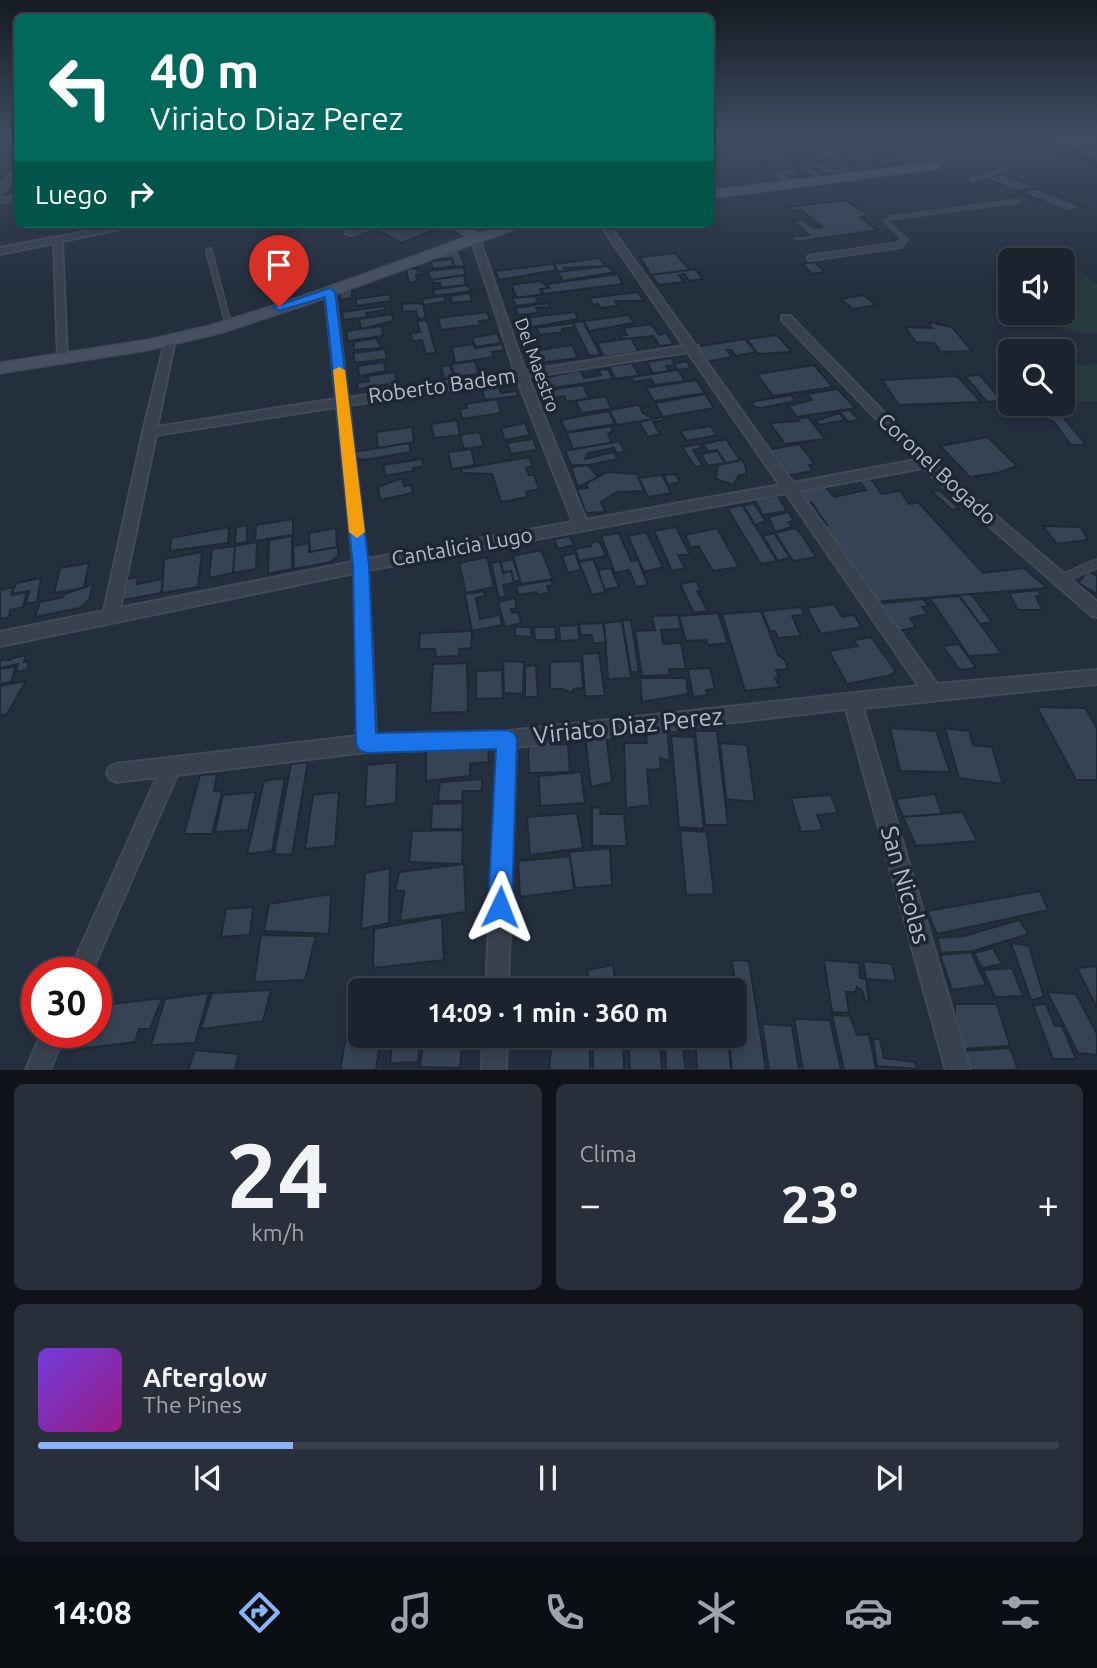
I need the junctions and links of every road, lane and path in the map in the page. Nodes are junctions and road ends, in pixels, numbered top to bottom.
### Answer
1 (785, 185) edge
2 (714, 194) edge
3 (1019, 201) dead end
4 (119, 228) edge
5 (363, 228) edge
6 (462, 228) edge
7 (509, 228) edge
8 (607, 228) edge
9 (349, 233) dead end
10 (475, 238) junction
11 (58, 240) junction
12 (0, 251) edge
13 (209, 251) dead end
14 (810, 258) dead end
15 (330, 292) junction
16 (786, 318) dead end
17 (228, 323) junction
18 (170, 340) junction
19 (694, 348) junction
20 (62, 359) junction
21 (0, 368) edge
22 (520, 374) junction
23 (342, 401) junction
24 (149, 432) junction
25 (926, 463) junction
26 (791, 487) junction
27 (581, 525) junction
28 (1096, 564) edge
29 (361, 566) junction
30 (1060, 579) junction
31 (1097, 611) edge
32 (111, 616) junction
33 (0, 639) edge
34 (1097, 677) edge
35 (933, 692) junction
36 (852, 700) junction
37 (507, 739) junction
38 (367, 743) junction
39 (171, 767) junction
40 (116, 772) dead end
41 (87, 957) edge
42 (497, 978) edge
43 (47, 1048) edge
44 (495, 1048) edge
45 (38, 1069) edge
46 (494, 1069) edge
47 (958, 1069) edge

1 - 2 street
3 - 14 lane
4 - 11 street
5 - 9 street
6 - 10 street
7 - 10 street
8 - 19 street
10 - 15 street
10 - 22 street, Del Maestro
11 - 12 street
11 - 20 street
13 - 17 lane
15 - 17 street
15 - 23 street
16 - 25 street, Coronel Bogado
17 - 18 street
18 - 20 street
18 - 24 street
19 - 22 street, Roberto Badem
19 - 26 street
20 - 21 street
22 - 23 street, Roberto Badem
22 - 27 street, Del Maestro
23 - 24 street, Roberto Badem
23 - 29 street
24 - 32 street
25 - 26 street, Cantalicia Lugo
25 - 30 street, Coronel Bogado
26 - 27 street, Cantalicia Lugo
26 - 35 street
27 - 29 street, Cantalicia Lugo
28 - 30 lane
29 - 32 street, Cantalicia Lugo
29 - 38 street
30 - 31 street, Coronel Bogado
32 - 33 street, Cantalicia Lugo
34 - 35 street, Viriato Diaz Perez
35 - 36 street, Viriato Diaz Perez
36 - 37 street, Viriato Diaz Perez
36 - 47 street, San Nicolas
37 - 38 street, Viriato Diaz Perez
37 - 42 street
38 - 39 street, Viriato Diaz Perez
39 - 40 street, Viriato Diaz Perez
39 - 41 street
43 - 45 street
44 - 46 street

